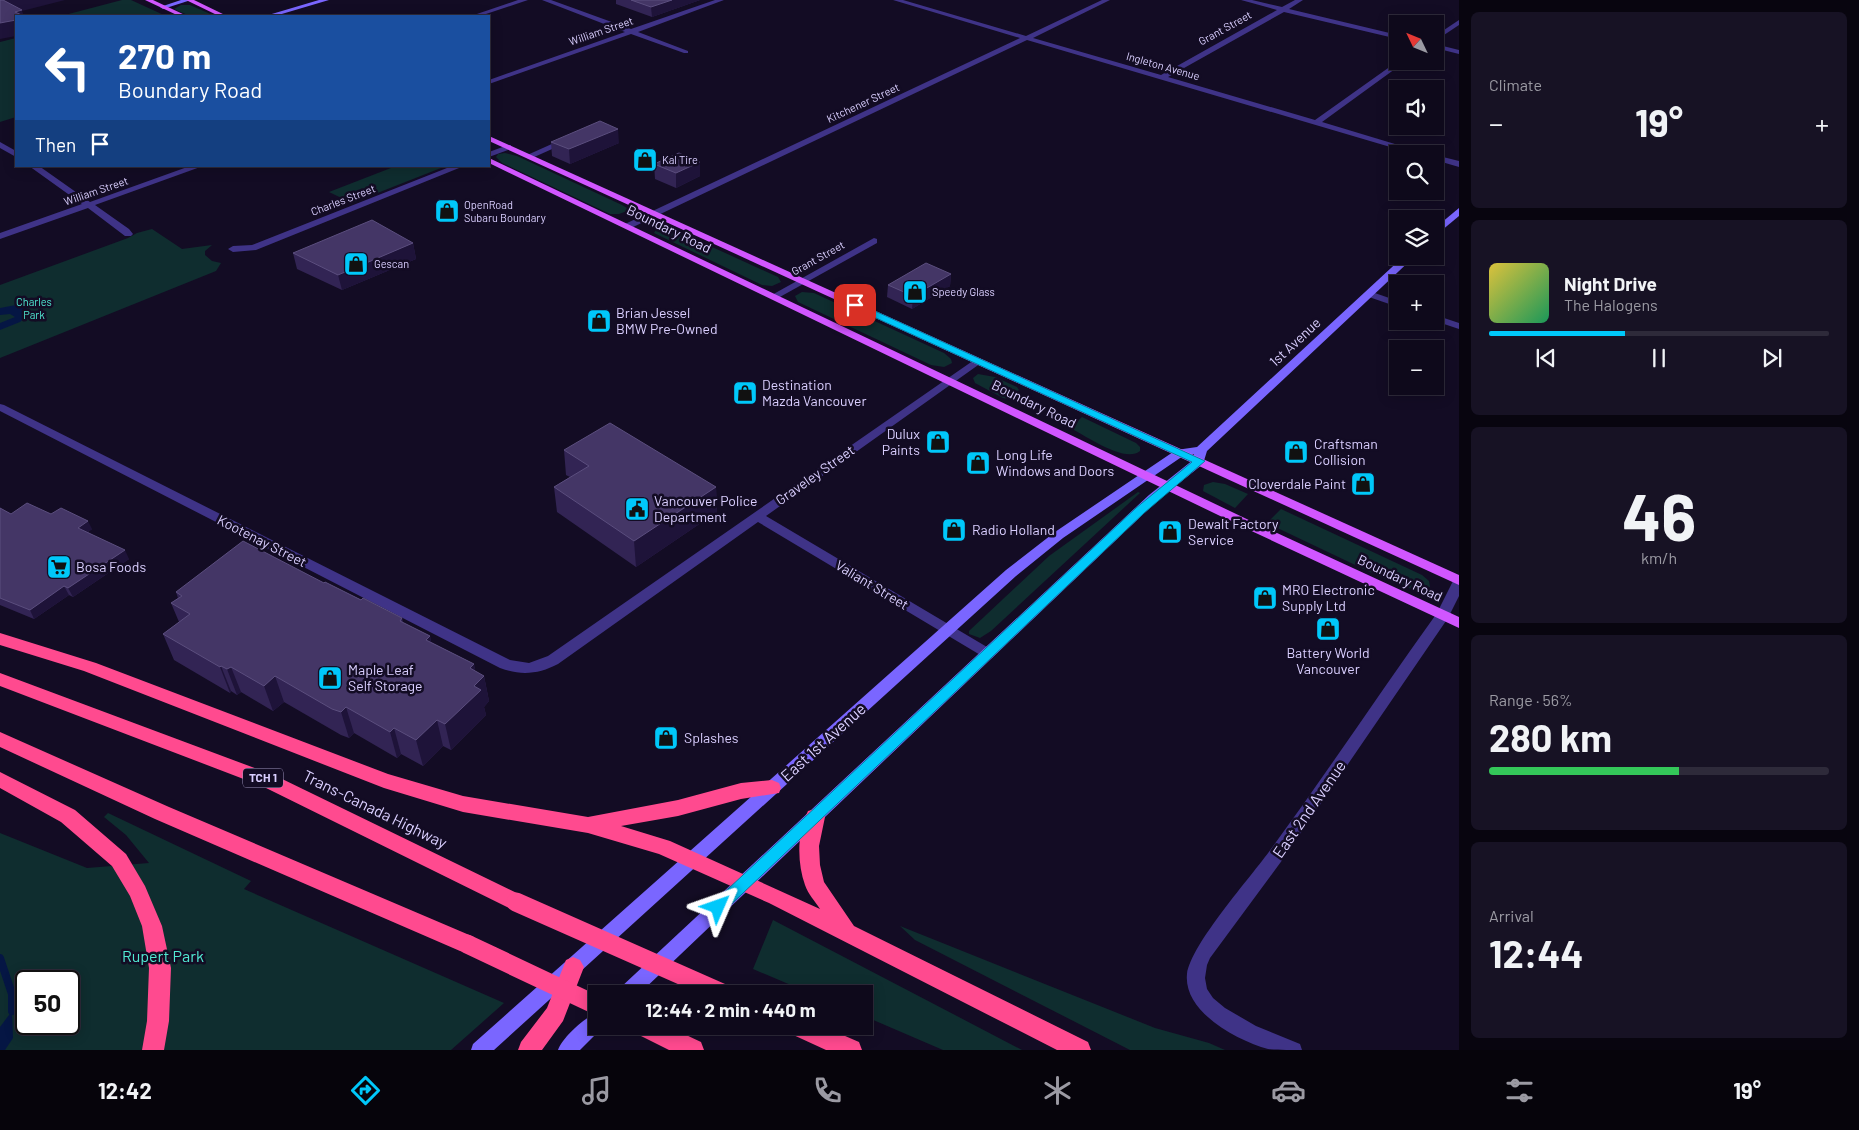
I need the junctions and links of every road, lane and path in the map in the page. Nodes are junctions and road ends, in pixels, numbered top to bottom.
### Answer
1 (148, 0) edge
2 (188, 0) edge
3 (326, 0) edge
4 (525, 0) edge
5 (545, 0) edge
6 (721, 0) edge
7 (896, 0) edge
8 (1107, 0) edge
9 (1244, 0) edge
10 (1300, 0) edge
11 (910, 2) edge
12 (163, 7) junction
13 (1283, 9) junction
14 (182, 15) edge
15 (222, 15) edge
16 (272, 15) edge
17 (477, 15) edge
18 (1459, 22) edge
19 (632, 32) junction
20 (1444, 33) edge
21 (1389, 35) edge
22 (1026, 38) junction
23 (1444, 48) edge
24 (686, 52) dead end
25 (1459, 52) edge
26 (1390, 70) edge
27 (1163, 77) junction
28 (490, 82) edge
29 (1317, 122) junction
30 (578, 136) edge
31 (490, 138) edge
32 (0, 144) edge
33 (1394, 145) edge
34 (508, 147) junction
35 (15, 153) edge
36 (490, 155) edge
37 (529, 156) junction
38 (0, 157) edge
39 (490, 160) edge
40 (1444, 160) edge
41 (1459, 164) edge
42 (34, 167) edge
43 (196, 167) edge
44 (457, 167) edge
45 (89, 205) junction
46 (1459, 211) edge
47 (654, 213) junction
48 (1444, 225) edge
49 (628, 226) junction
50 (128, 234) dead end
51 (0, 236) edge
52 (874, 241) dead end
53 (233, 249) dead end
54 (1400, 265) edge
55 (803, 281) junction
56 (1369, 294) junction
57 (775, 296) junction
58 (1389, 301) edge
59 (1444, 321) edge
60 (1459, 326) edge
61 (977, 361) junction
62 (950, 380) junction
63 (0, 407) edge
64 (1180, 452) junction
65 (1200, 455) junction
66 (1148, 475) junction
67 (1169, 486) junction
68 (758, 516) junction
69 (1459, 581) edge
70 (1443, 615) junction
71 (1459, 623) edge
72 (948, 630) junction
73 (0, 639) edge
74 (987, 654) junction
75 (526, 669) joint
76 (0, 679) edge
77 (0, 739) edge
78 (0, 779) edge
79 (772, 788) junction
80 (814, 817) junction
81 (588, 825) junction
82 (692, 860) junction
83 (744, 883) junction
84 (846, 933) junction
85 (573, 967) junction
86 (636, 985) edge
87 (704, 985) edge
88 (588, 1001) edge
89 (588, 1029) edge
90 (661, 1035) edge
91 (817, 1035) edge
92 (153, 1050) edge
93 (480, 1050) edge
94 (529, 1050) edge
95 (566, 1050) edge
96 (693, 1050) edge
97 (851, 1050) edge
98 (1080, 1050) edge
99 (1293, 1050) edge

1 - 12 main road
2 - 12 main road
2 - 15 main road
3 - 16 main road
4 - 17 street
5 - 19 street
6 - 19 street, William Street
7 - 11 street, Ingleton Avenue
8 - 22 street, Kitchener Street
9 - 13 street
10 - 13 street, Grant Street
11 - 22 street, Ingleton Avenue
12 - 14 main road
13 - 21 street
13 - 27 street, Grant Street
18 - 20 street
19 - 24 street
19 - 28 street, William Street
22 - 27 street, Ingleton Avenue
22 - 47 street, Kitchener Street
23 - 25 street
26 - 29 street
27 - 29 street, Ingleton Avenue
29 - 33 street, Ingleton Avenue
30 - 37 street
31 - 34 main road, Boundary Road
32 - 35 street
34 - 36 street
34 - 37 main road, Boundary Road
35 - 38 street
37 - 47 main road, Boundary Road
39 - 49 main road, Boundary Road
40 - 41 street
42 - 45 street
43 - 45 street, William Street
44 - 53 street, Charles Street
45 - 50 street
45 - 51 street, William Street
46 - 48 main road
47 - 49 street, Kitchener Street
47 - 55 main road, Boundary Road
49 - 57 main road, Boundary Road
52 - 55 street, Grant Street
54 - 56 main road, 1st Avenue
55 - 57 street, Grant Street
55 - 61 main road, Boundary Road
56 - 58 street
56 - 65 main road, 1st Avenue
57 - 62 main road, Boundary Road
59 - 60 street
61 - 62 street, Graveley Street
61 - 64 main road, Boundary Road
62 - 66 main road, Boundary Road
62 - 68 street, Graveley Street
63 - 75 street, Kootenay Street
64 - 65 main road, Boundary Road
64 - 66 main road, East 1st Avenue
65 - 67 main road
65 - 69 main road, Boundary Road
66 - 67 main road, Boundary Road
66 - 72 main road, East 1st Avenue
67 - 70 main road, Boundary Road
67 - 74 main road
68 - 72 street, Valiant Street
68 - 75 street, Graveley Street
69 - 70 street, East 2nd Avenue
70 - 71 main road, Boundary Road
70 - 99 street, East 2nd Avenue
72 - 74 street, Valiant Street
72 - 79 main road, East 1st Avenue
73 - 81 highway
74 - 80 main road
76 - 87 highway, Trans-Canada Highway / TCH 1, bridge
77 - 88 highway, bridge
78 - 92 highway
79 - 81 highway
79 - 82 main road, East 1st Avenue
80 - 83 main road
80 - 84 highway
81 - 82 highway
82 - 83 highway
82 - 85 main road, East 1st Avenue
83 - 84 highway
83 - 86 main road
84 - 98 highway
85 - 93 main road, East 1st Avenue
85 - 94 highway
89 - 95 main road
90 - 96 highway
91 - 97 highway

